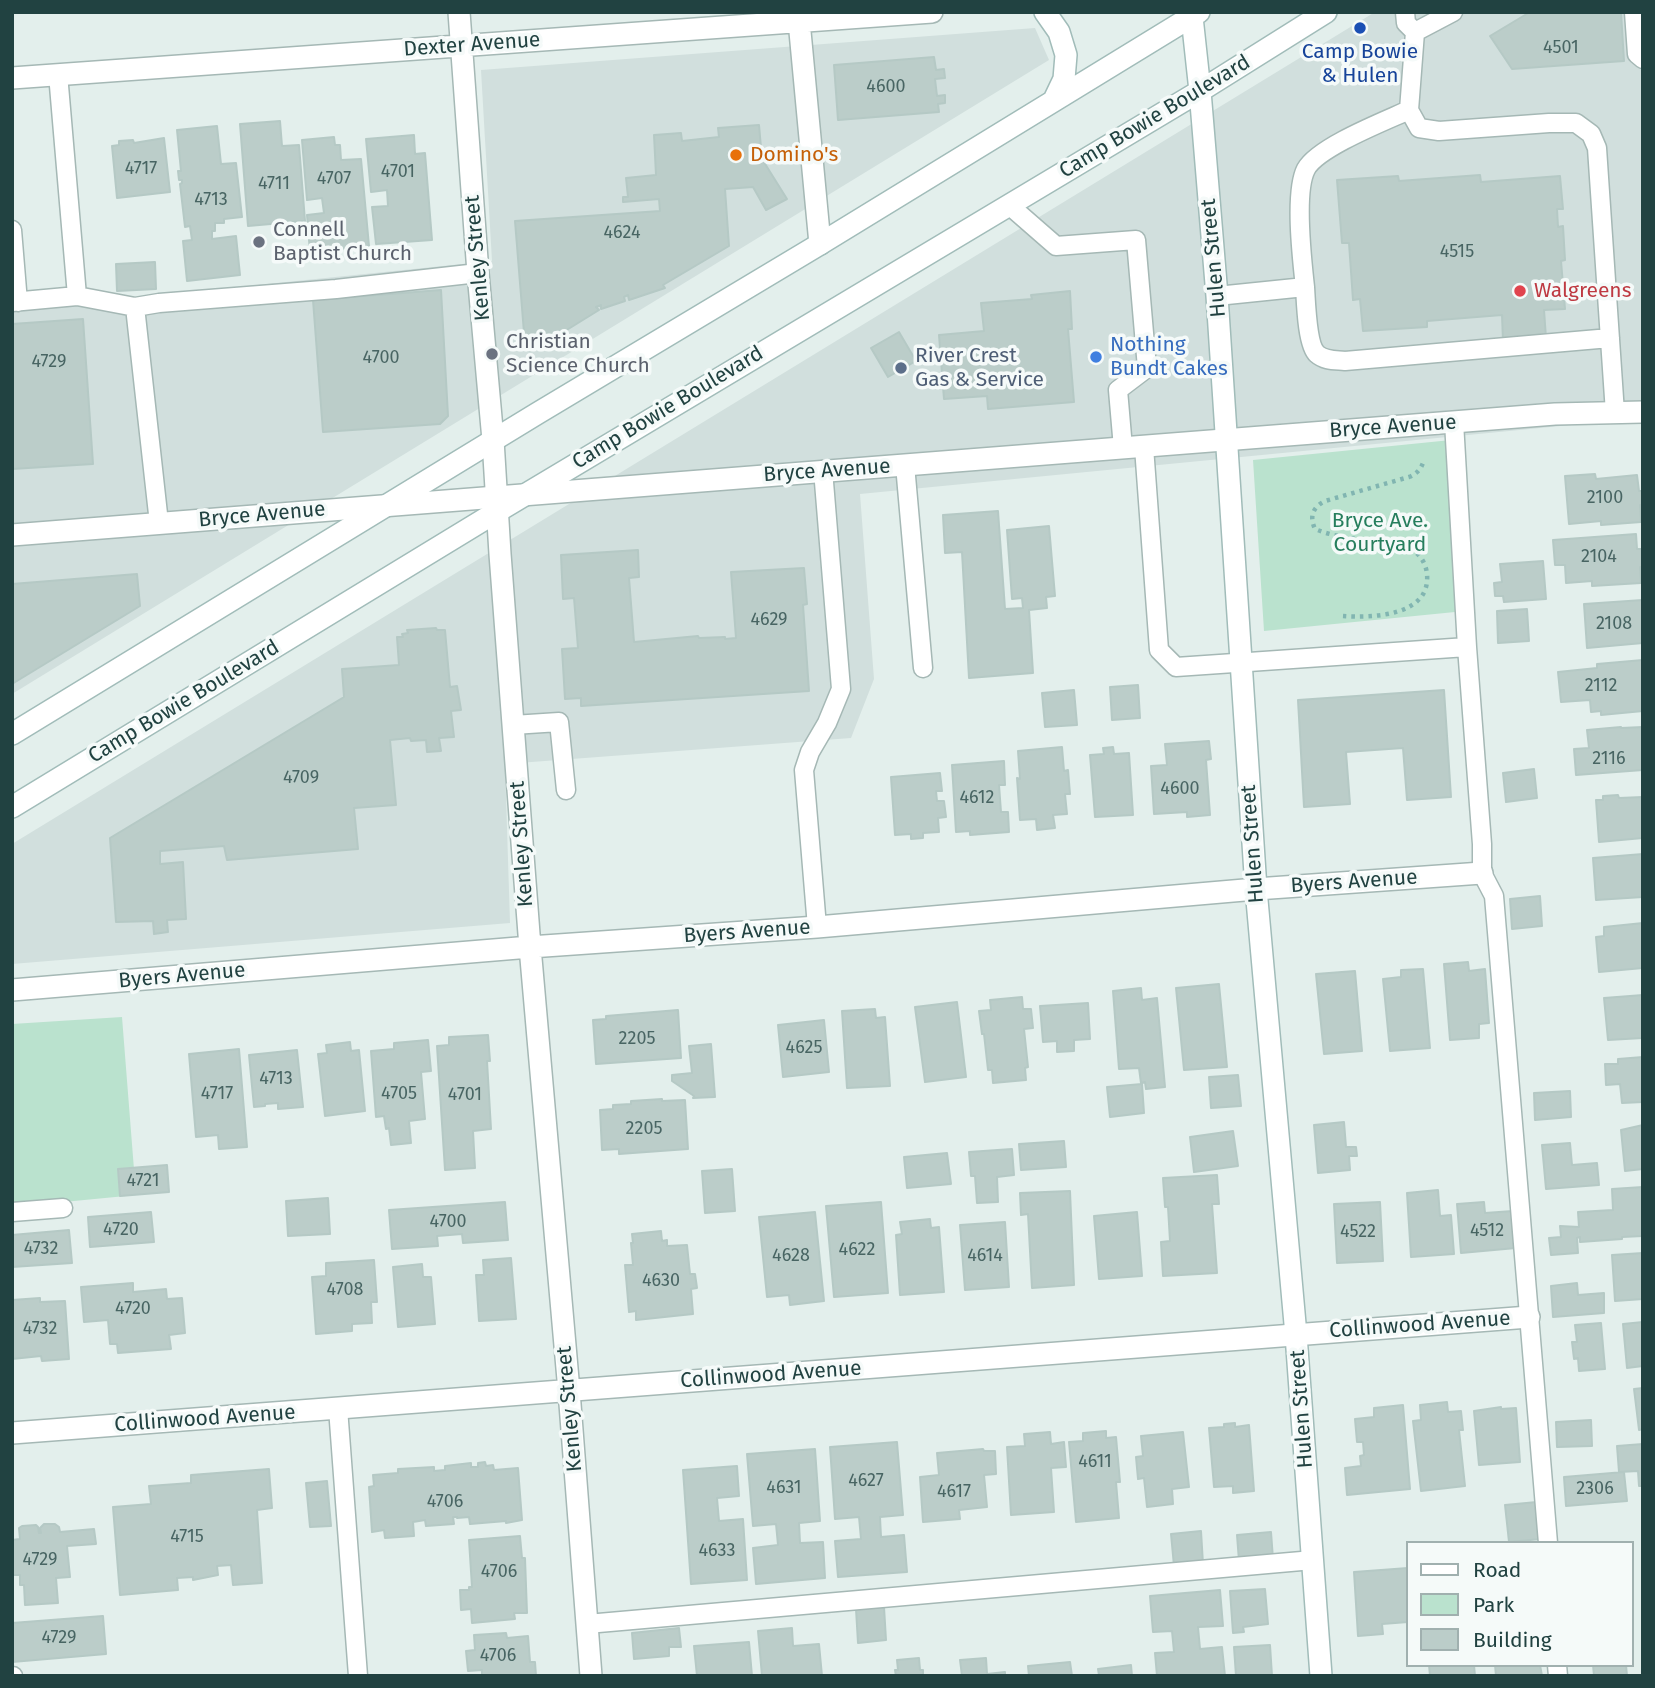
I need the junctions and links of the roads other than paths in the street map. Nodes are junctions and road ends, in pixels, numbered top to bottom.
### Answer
1 (459, 12) edge
2 (932, 12) edge
3 (1045, 12) edge
4 (1326, 12) edge
5 (1405, 12) edge
6 (1453, 12) edge
7 (1634, 12) edge
8 (1194, 14) edge
9 (848, 15) edge
10 (799, 22) junction
11 (1415, 32) junction
12 (461, 46) junction
13 (1643, 59) edge
14 (58, 74) junction
15 (12, 78) edge
16 (1200, 91) junction
17 (1054, 101) junction
18 (1409, 110) junction
19 (1009, 205) junction
20 (12, 230) edge
21 (820, 244) junction
22 (478, 273) junction
23 (1305, 287) junction
24 (77, 296) junction
25 (1217, 296) junction
26 (15, 302) edge
27 (135, 307) junction
28 (1610, 338) junction
29 (1643, 412) edge
30 (1615, 413) junction
31 (1454, 422) junction
32 (493, 440) junction
33 (1228, 440) junction
34 (1134, 447) junction
35 (905, 465) junction
36 (823, 470) junction
37 (524, 495) junction
38 (389, 504) junction
39 (497, 504) junction
40 (159, 523) junction
41 (12, 535) edge
42 (1467, 647) junction
43 (1240, 662) junction
44 (923, 668) dead end
45 (513, 725) junction
46 (12, 734) edge
47 (566, 790) dead end
48 (12, 807) edge
49 (1482, 873) junction
50 (1256, 889) junction
51 (817, 927) junction
52 (530, 947) junction
53 (12, 990) edge
54 (63, 1208) dead end
55 (12, 1212) edge
56 (1529, 1317) junction
57 (1296, 1335) junction
58 (569, 1391) junction
59 (338, 1408) junction
60 (12, 1433) edge
61 (1548, 1541) edge
62 (1313, 1560) junction
63 (587, 1624) junction
64 (358, 1676) edge
65 (591, 1676) edge
66 (1321, 1676) edge

1 - 12 street, Kenley Street
2 - 9 street, Dexter Avenue
3 - 17 street
4 - 16 street, Camp Bowie Boulevard
5 - 11 lane
6 - 11 lane
7 - 13 lane
8 - 16 street, Hulen Street
8 - 17 street
9 - 10 street, Dexter Avenue
10 - 12 street, Dexter Avenue
10 - 21 street
11 - 18 lane
12 - 14 street, Dexter Avenue
12 - 22 street, Kenley Street
14 - 15 street, Dexter Avenue
14 - 24 lane
16 - 19 street, Camp Bowie Boulevard
16 - 25 street, Hulen Street
17 - 21 street
18 - 23 lane
18 - 28 lane
19 - 34 lane
19 - 37 street, Camp Bowie Boulevard
20 - 26 lane
21 - 32 street
22 - 27 lane
22 - 32 street, Kenley Street
23 - 25 lane
23 - 28 lane
24 - 26 lane
24 - 27 lane
25 - 33 street, Hulen Street
27 - 40 lane
28 - 30 lane
29 - 30 street, Bryce Avenue
30 - 31 street, Bryce Avenue
31 - 33 street, Bryce Avenue
31 - 42 lane
32 - 38 street
32 - 39 street, Kenley Street
33 - 34 street, Bryce Avenue
33 - 43 street, Hulen Street
34 - 35 street, Bryce Avenue
34 - 43 lane
35 - 36 street, Bryce Avenue
35 - 44 lane
36 - 37 street, Bryce Avenue
36 - 51 lane
37 - 39 street, Camp Bowie Boulevard
38 - 39 street, Bryce Avenue
38 - 40 street, Bryce Avenue
38 - 46 street
39 - 45 street, Kenley Street
39 - 48 street, Camp Bowie Boulevard
40 - 41 street, Bryce Avenue
42 - 43 lane
42 - 49 lane
43 - 50 street, Hulen Street
45 - 47 lane
45 - 52 street, Kenley Street
49 - 50 street, Byers Avenue
49 - 56 lane
50 - 51 street, Byers Avenue
50 - 57 street, Hulen Street
51 - 52 street, Byers Avenue
52 - 53 street, Byers Avenue
52 - 58 street, Kenley Street
54 - 55 lane
56 - 57 street, Collinwood Avenue
56 - 61 lane
57 - 58 street, Collinwood Avenue
57 - 62 street, Hulen Street
58 - 59 street, Collinwood Avenue
58 - 63 street, Kenley Street
59 - 60 street, Collinwood Avenue
59 - 64 lane
62 - 63 lane
62 - 66 street, Hulen Street
63 - 65 street, Kenley Street

